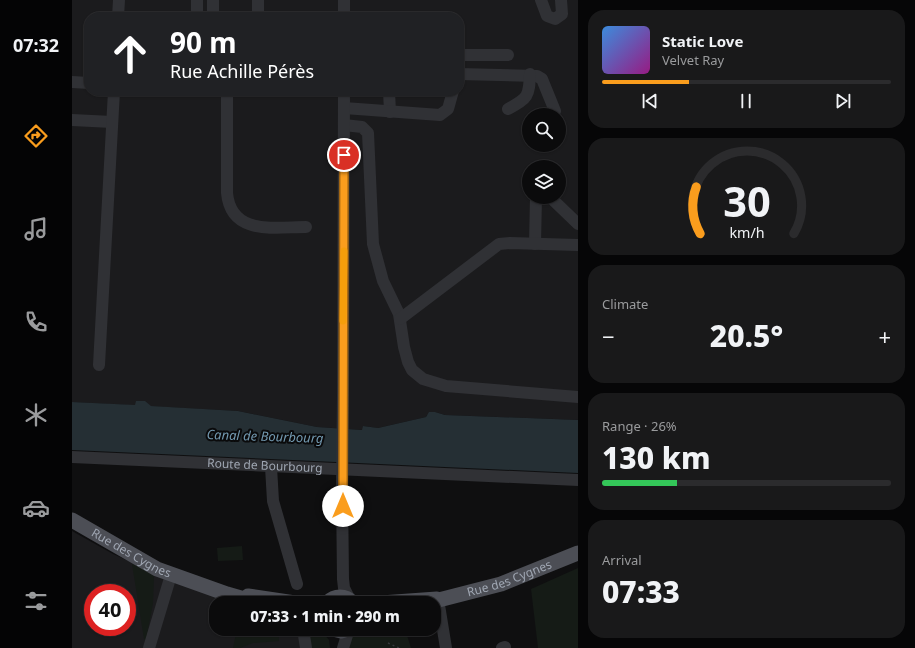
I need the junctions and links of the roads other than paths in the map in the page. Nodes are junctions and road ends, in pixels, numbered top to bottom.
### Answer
1 (119, 0) edge
2 (197, 0) edge
3 (213, 0) edge
4 (258, 0) edge
5 (344, 0) edge
6 (541, 0) edge
7 (561, 0) edge
8 (118, 12) edge
9 (197, 12) edge
10 (213, 12) edge
11 (258, 12) edge
12 (344, 12) edge
13 (464, 55) edge
14 (508, 55) dead end
15 (464, 74) edge
16 (530, 74) junction
17 (72, 82) edge
18 (84, 83) edge
19 (114, 96) edge
20 (227, 96) edge
21 (344, 96) edge
22 (389, 96) edge
23 (452, 96) edge
24 (344, 108) junction
25 (554, 108) edge
26 (508, 109) dead end
27 (390, 112) junction
28 (72, 120) edge
29 (112, 122) junction
30 (344, 125) junction
31 (536, 204) edge
32 (557, 204) edge
33 (578, 224) edge
34 (306, 227) dead end
35 (535, 244) junction
36 (578, 245) edge
37 (400, 319) junction
38 (100, 365) dead end
39 (578, 397) edge
40 (72, 457) edge
41 (271, 467) junction
42 (578, 480) edge
43 (342, 490) junction
44 (72, 520) edge
45 (578, 554) edge
46 (171, 575) junction
47 (192, 582) junction
48 (297, 584) dead end
49 (236, 596) edge
50 (249, 596) edge
51 (331, 596) edge
52 (350, 596) edge
53 (441, 599) edge
54 (441, 630) edge
55 (304, 636) edge
56 (333, 636) edge
57 (346, 636) edge
58 (149, 648) edge
59 (306, 648) edge
60 (335, 648) edge
61 (343, 648) edge
62 (446, 648) edge

1 - 8 street
2 - 9 street
3 - 10 street
4 - 11 street
5 - 12 street
6 - 7 street
13 - 14 street
15 - 16 street
16 - 25 street
16 - 26 street
17 - 18 street
19 - 29 street
20 - 34 street
21 - 24 street
22 - 27 street
23 - 27 street
24 - 27 street
24 - 30 street
28 - 29 street
29 - 38 street
30 - 37 street
30 - 43 street, bridge
31 - 35 street
32 - 33 street
35 - 36 street
35 - 37 street
37 - 39 street
40 - 41 street, Route de Bourbourg
41 - 42 street, Route de Bourbourg
41 - 48 street
43 - 51 street
43 - 52 street
44 - 46 main road, Rue des Cygnes
45 - 53 main road, Rue des Cygnes
46 - 47 main road, Rue des Cygnes
46 - 58 street
47 - 49 main road, Rue des Cygnes
47 - 50 main road, Rue des Cygnes
54 - 62 street
55 - 59 street
56 - 60 street
57 - 61 street

